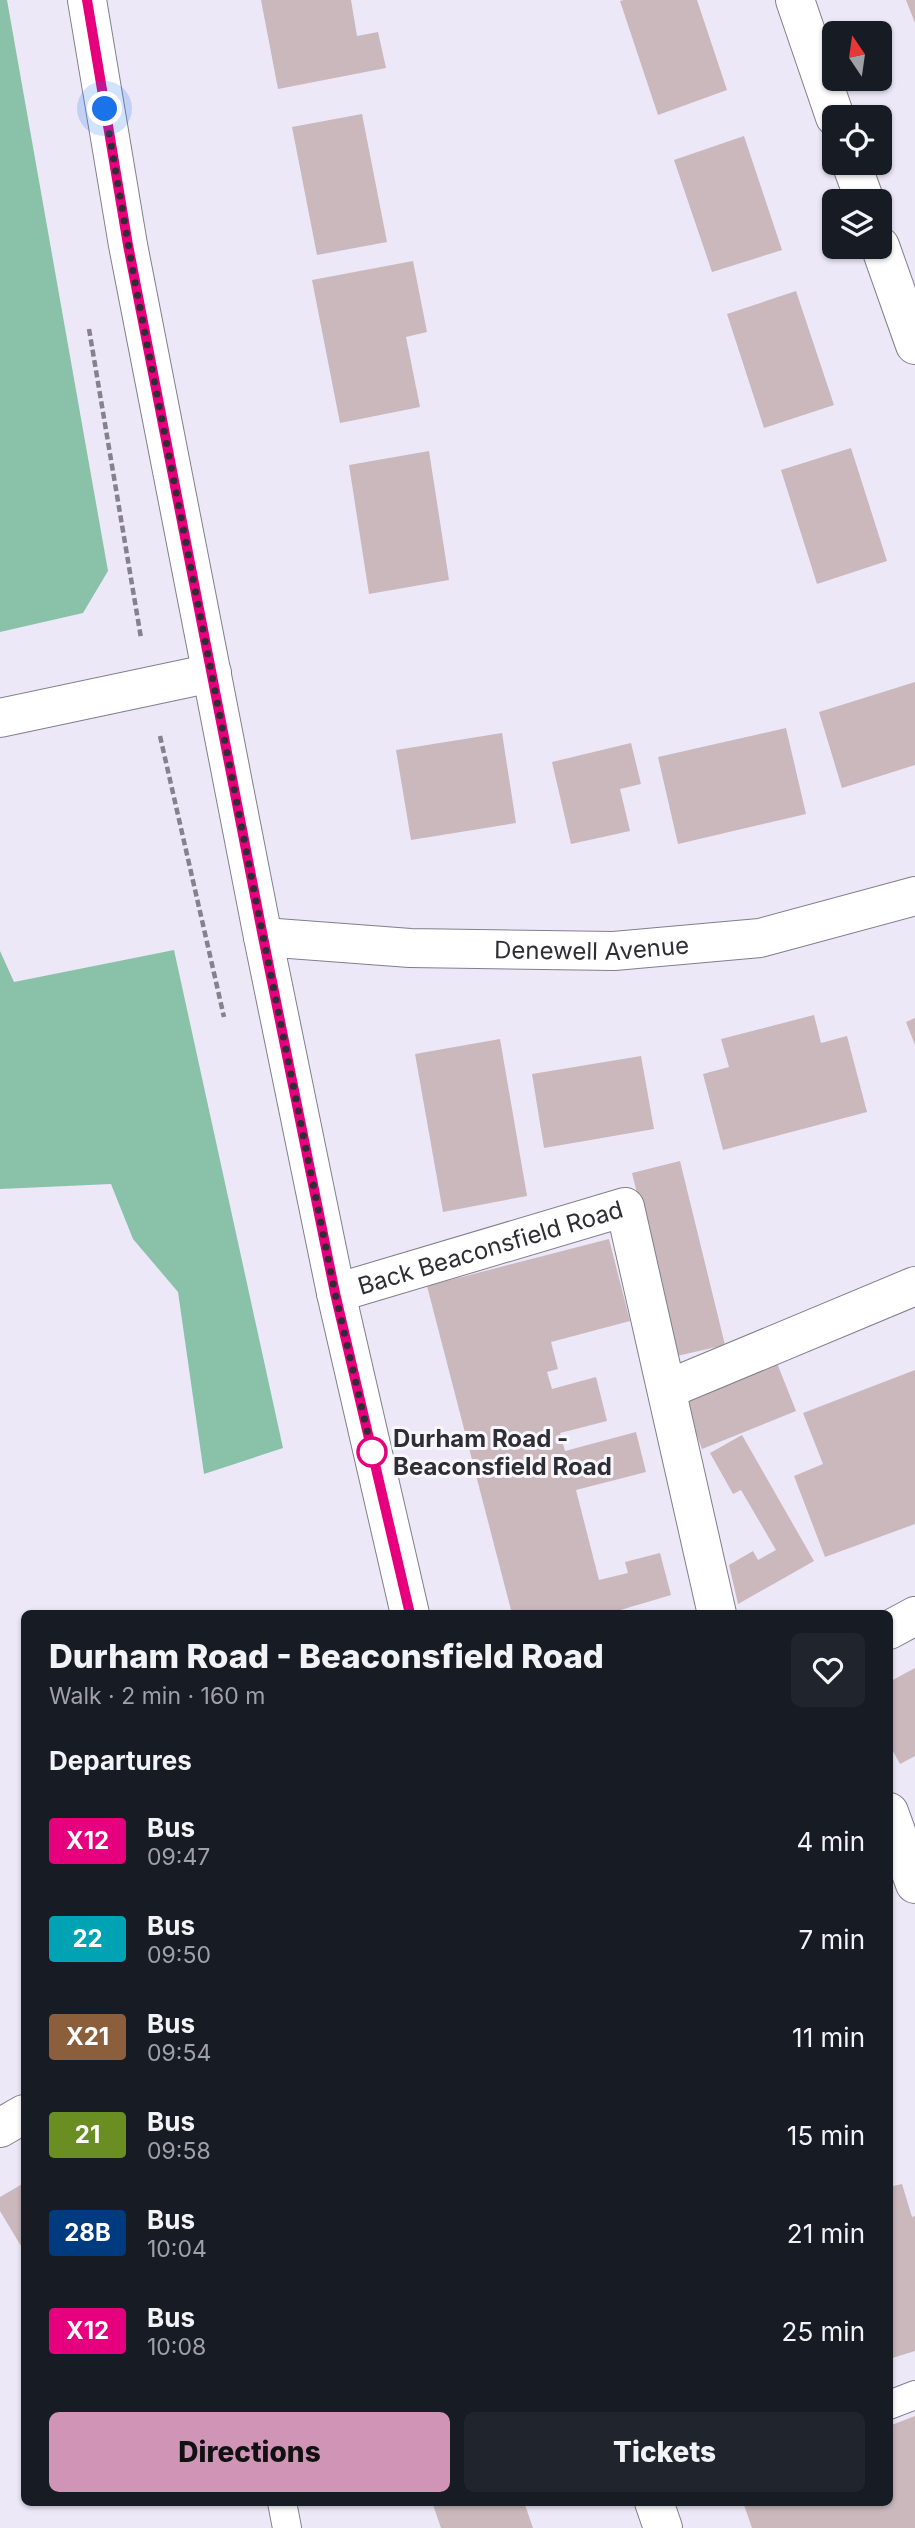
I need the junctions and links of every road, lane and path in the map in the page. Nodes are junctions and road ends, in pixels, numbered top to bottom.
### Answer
1 (87, 0) edge
2 (795, 0) edge
3 (831, 105) edge
4 (885, 259) edge
5 (915, 345) edge
6 (212, 673) junction
7 (0, 718) edge
8 (915, 896) edge
9 (263, 937) junction
10 (915, 1286) edge
11 (335, 1293) junction
12 (668, 1389) junction
13 (409, 1610) edge
14 (717, 1610) edge
15 (915, 1616) edge
16 (893, 1628) edge
17 (899, 1820) edge
18 (915, 1884) edge
19 (21, 2116) edge
20 (0, 2128) edge
21 (915, 2395) edge
22 (893, 2403) edge
23 (283, 2506) edge
24 (655, 2506) edge
25 (287, 2528) edge
26 (663, 2528) edge

1 - 6 street
2 - 3 street
4 - 5 street
6 - 7 street
6 - 9 street
8 - 9 street, Denewell Avenue
9 - 11 street
10 - 12 street
11 - 12 street, Back Beaconsfield Road
11 - 13 street
12 - 14 street, Back Beaconsfield Road
15 - 16 street
17 - 18 street
19 - 20 street
21 - 22 lane
23 - 25 lane
24 - 26 street

